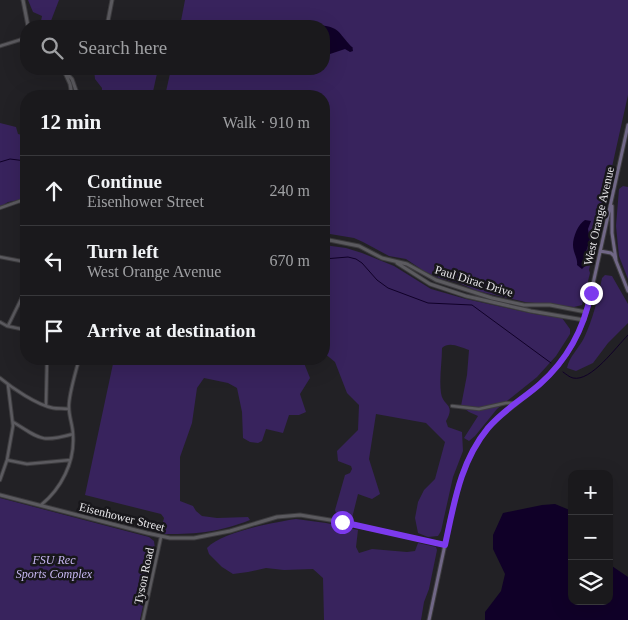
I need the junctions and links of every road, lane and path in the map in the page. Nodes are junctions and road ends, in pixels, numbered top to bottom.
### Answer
1 (23, 0) edge
2 (112, 0) edge
3 (27, 20) edge
4 (108, 20) edge
5 (20, 40) edge
6 (0, 46) edge
7 (66, 75) edge
8 (68, 75) edge
9 (71, 90) edge
10 (76, 90) edge
11 (628, 125) edge
12 (613, 194) junction
13 (20, 201) edge
14 (0, 208) edge
15 (330, 241) edge
16 (600, 251) junction
17 (0, 257) edge
18 (390, 260) junction
19 (616, 260) junction
20 (20, 261) edge
21 (628, 291) edge
22 (20, 301) edge
23 (586, 312) junction
24 (584, 320) junction
25 (0, 322) edge
26 (8, 326) junction
27 (20, 329) edge
28 (47, 365) edge
29 (78, 365) edge
30 (0, 378) edge
31 (8, 385) junction
32 (516, 403) junction
33 (46, 406) junction
34 (452, 406) dead end
35 (69, 409) junction
36 (13, 422) junction
37 (73, 434) junction
38 (7, 460) junction
39 (70, 460) junction
40 (0, 480) edge
41 (0, 495) edge
42 (40, 506) junction
43 (161, 536) junction
44 (445, 545) junction
45 (143, 620) edge
46 (429, 620) edge

1 - 3 street
2 - 4 street
5 - 6 street
7 - 9 street
8 - 10 street
11 - 12 main road, West Orange Avenue
12 - 16 main road, West Orange Avenue
12 - 19 main road
13 - 14 street
15 - 18 street, Paul Dirac Drive
16 - 19 main road
16 - 23 main road, West Orange Avenue
17 - 20 street
18 - 23 street, Paul Dirac Drive
18 - 24 street, Paul Dirac Drive
19 - 21 main road
22 - 26 street
23 - 24 main road, West Orange Avenue
24 - 32 main road, West Orange Avenue
25 - 26 street
26 - 27 street
28 - 33 street
29 - 35 street
30 - 31 street
31 - 33 street
31 - 36 street
32 - 34 street
32 - 44 main road, West Orange Avenue
33 - 35 street
35 - 37 street
36 - 37 street
36 - 38 street
37 - 39 street
38 - 39 street
38 - 40 street
39 - 42 street
41 - 42 street, Eisenhower Street
42 - 43 street, Eisenhower Street
43 - 44 street, Eisenhower Street
43 - 45 street, Tyson Road
44 - 46 main road, West Orange Avenue

